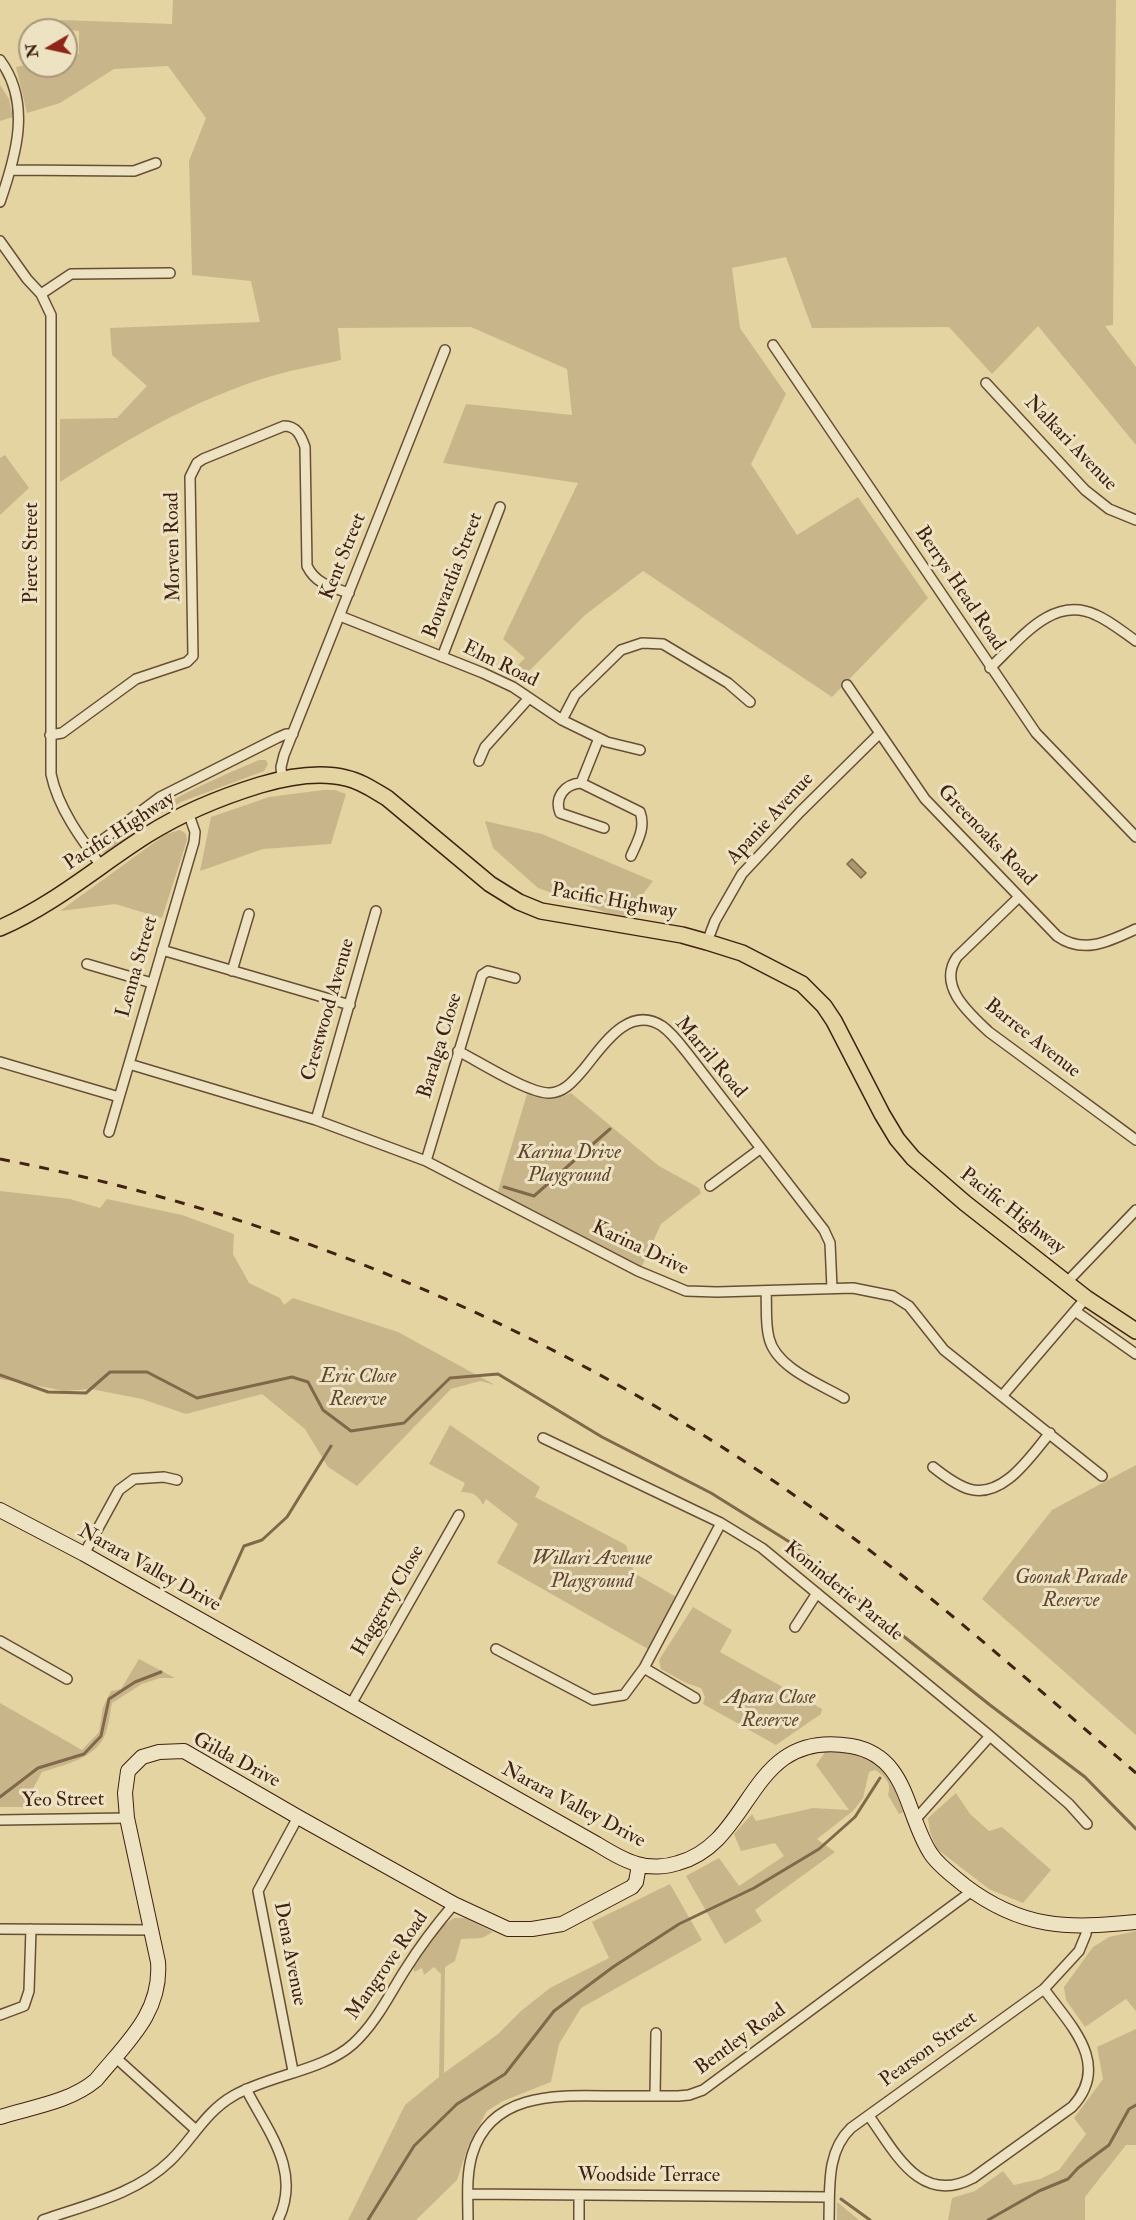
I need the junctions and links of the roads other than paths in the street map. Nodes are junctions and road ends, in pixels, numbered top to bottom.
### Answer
1 (0, 60) edge
2 (156, 163) dead end
3 (11, 170) junction
4 (0, 202) edge
5 (0, 240) edge
6 (170, 273) dead end
7 (41, 294) junction
8 (773, 345) dead end
9 (446, 350) dead end
10 (986, 383) dead end
11 (500, 507) dead end
12 (1136, 519) edge
13 (349, 593) junction
14 (340, 616) junction
15 (1136, 640) edge
16 (442, 657) junction
17 (990, 668) junction
18 (847, 685) dead end
19 (529, 698) junction
20 (750, 702) dead end
21 (562, 720) junction
22 (293, 734) junction
23 (879, 734) junction
24 (50, 735) junction
25 (599, 738) junction
26 (640, 750) dead end
27 (479, 761) dead end
28 (282, 779) junction
29 (581, 783) junction
30 (188, 812) junction
31 (604, 828) dead end
32 (1136, 837) edge
33 (89, 850) junction
34 (631, 856) dead end
35 (102, 867) junction
36 (1019, 897) junction
37 (376, 910) dead end
38 (249, 914) dead end
39 (0, 927) edge
40 (1136, 929) edge
41 (707, 942) junction
42 (162, 950) junction
43 (87, 964) dead end
44 (232, 971) junction
45 (514, 978) dead end
46 (152, 983) junction
47 (350, 1005) junction
48 (458, 1050) junction
49 (0, 1062) edge
50 (129, 1064) junction
51 (119, 1097) junction
52 (316, 1120) junction
53 (109, 1132) dead end
54 (1136, 1140) edge
55 (760, 1149) junction
56 (426, 1161) junction
57 (710, 1186) dead end
58 (1136, 1210) edge
59 (1067, 1282) junction
60 (832, 1288) junction
61 (766, 1291) junction
62 (1086, 1298) junction
63 (1075, 1311) junction
64 (1136, 1331) edge
65 (1136, 1354) edge
66 (1003, 1395) junction
67 (844, 1398) dead end
68 (1050, 1433) junction
69 (543, 1438) dead end
70 (933, 1467) dead end
71 (1102, 1476) dead end
72 (177, 1480) dead end
73 (0, 1510) edge
74 (459, 1515) dead end
75 (721, 1522) junction
76 (84, 1554) junction
77 (817, 1593) junction
78 (795, 1627) dead end
79 (0, 1641) edge
80 (496, 1649) dead end
81 (644, 1668) junction
82 (67, 1679) dead end
83 (695, 1698) dead end
84 (350, 1706) junction
85 (990, 1736) junction
86 (298, 1817) junction
87 (127, 1818) junction
88 (0, 1820) edge
89 (915, 1820) junction
90 (1087, 1824) dead end
91 (639, 1865) junction
92 (972, 1891) junction
93 (454, 1904) junction
94 (1136, 1922) edge
95 (1087, 1927) junction
96 (0, 1929) edge
97 (31, 1929) junction
98 (152, 1930) junction
99 (1044, 1989) junction
100 (0, 2015) edge
101 (656, 2033) dead end
102 (115, 2057) junction
103 (293, 2072) junction
104 (246, 2089) junction
105 (655, 2096) junction
106 (869, 2116) junction
107 (0, 2117) edge
108 (196, 2130) junction
109 (468, 2194) junction
110 (579, 2195) junction
111 (830, 2197) junction
112 (43, 2220) edge
113 (278, 2220) edge
114 (468, 2220) edge
115 (579, 2220) edge
116 (829, 2220) edge

1 - 3 street
2 - 3 street
3 - 4 street
5 - 7 street, Pierce Street
6 - 7 street
7 - 24 street, Pierce Street
8 - 17 street, Berrys Head Road
9 - 13 street, Kent Street
10 - 12 street, Nalkari Avenue
11 - 16 street, Bouvardia Street
13 - 14 street, Kent Street
13 - 24 street, Morven Road
14 - 16 street, Elm Road
14 - 22 street, Kent Street
15 - 17 street
16 - 19 street, Elm Road
17 - 32 street, Berrys Head Road
18 - 23 street, Greenoaks Road
19 - 21 street, Elm Road
19 - 27 street
20 - 21 street
21 - 25 street, Elm Road
22 - 28 street, Kent Street
22 - 33 street, Pacific Highway
23 - 36 street, Greenoaks Road
23 - 41 street, Apanie Avenue
24 - 33 street, Pierce Street
25 - 26 street, Elm Road
25 - 29 street
28 - 30 main road, Pacific Highway
28 - 41 main road, Pacific Highway
29 - 31 street
29 - 34 street
30 - 35 main road, Pacific Highway
30 - 42 street, Lenna Street
33 - 35 street, Pierce Street
35 - 39 main road, Pacific Highway
36 - 40 street, Greenoaks Road
36 - 54 street, Barree Avenue
37 - 47 street, Crestwood Avenue
38 - 44 street
41 - 59 main road, Pacific Highway
42 - 44 street
42 - 46 street, Lenna Street
43 - 46 street
44 - 47 street
45 - 48 street, Baralga Close
46 - 50 street, Lenna Street
47 - 52 street, Crestwood Avenue
48 - 55 street, Marril Road
48 - 56 street, Baralga Close
49 - 51 street
50 - 51 street, Lenna Street
50 - 52 street, Karina Drive
51 - 53 street, Lenna Street
52 - 56 street, Karina Drive
55 - 57 street
55 - 60 street, Marril Road
56 - 61 street, Karina Drive
58 - 59 street
59 - 62 main road, Pacific Highway
60 - 61 street, Karina Drive
60 - 66 street, Karina Drive
61 - 67 street
62 - 63 street
62 - 64 main road, Pacific Highway
63 - 65 street
63 - 66 street
66 - 68 street, Karina Drive
68 - 70 street
68 - 71 street, Karina Drive
69 - 75 street, Koninderie Parade
72 - 76 street
73 - 76 main road, Narara Valley Drive
74 - 84 street, Haggerty Close
75 - 77 street, Koninderie Parade
75 - 81 street
76 - 84 main road, Narara Valley Drive
77 - 78 street
77 - 85 street, Koninderie Parade
79 - 82 street
80 - 81 street
81 - 83 street
84 - 91 main road, Narara Valley Drive
85 - 89 street
85 - 90 street, Koninderie Parade
86 - 87 main road, Gilda Drive
86 - 93 main road, Gilda Drive
86 - 103 street, Dena Avenue
87 - 88 street, Yeo Street
87 - 98 main road, Gilda Drive
89 - 91 main road, Narara Valley Drive
89 - 92 main road, Narara Valley Drive
91 - 93 main road, Gilda Drive
92 - 95 main road, Narara Valley Drive
92 - 105 street, Bentley Road
93 - 103 street, Mangrove Road
94 - 95 main road, Narara Valley Drive
95 - 99 street, Pearson Street
96 - 97 street
97 - 98 street
97 - 100 street
98 - 102 main road, Gilda Drive
99 - 106 street, Pearson Street
99 - 106 street
101 - 105 street
102 - 107 main road, Gilda Drive
102 - 108 street
103 - 104 street, Mangrove Road
104 - 108 street, Mangrove Road
104 - 113 street
105 - 109 street, Bentley Road
106 - 111 street, Pearson Street
108 - 112 street, Mangrove Road
109 - 110 street, Woodside Terrace
109 - 114 street, Bentley Road
110 - 111 street, Woodside Terrace
110 - 115 street
111 - 116 street, Pearson Street

